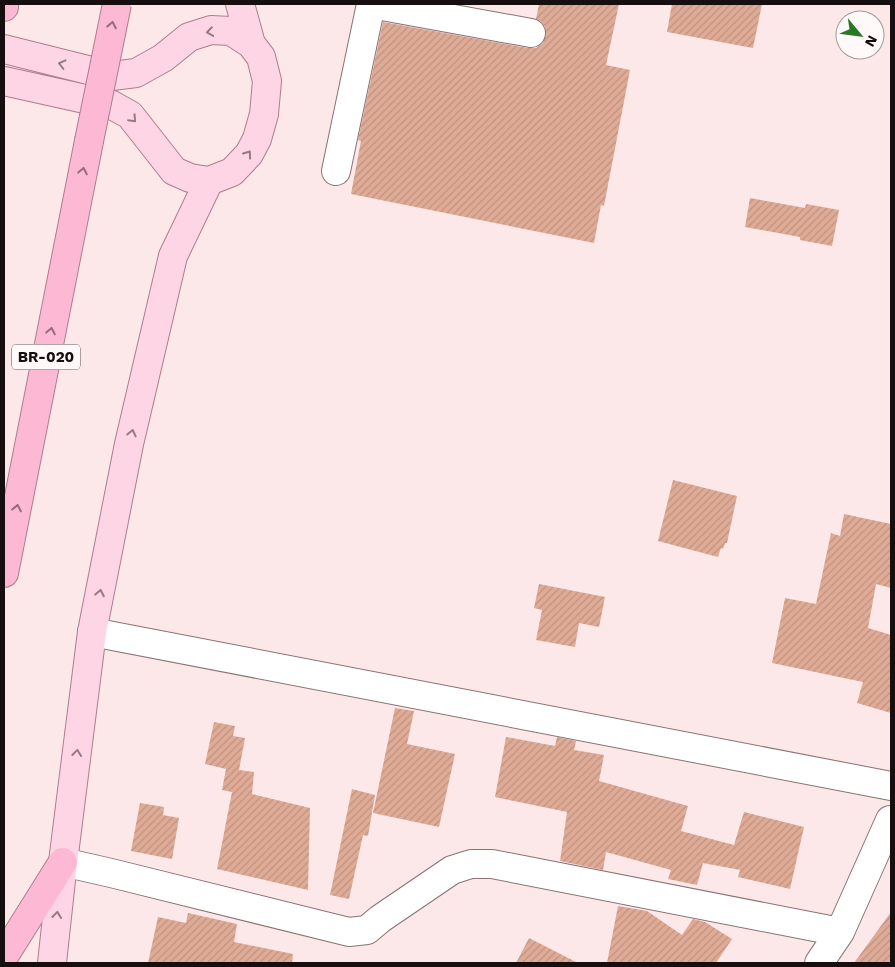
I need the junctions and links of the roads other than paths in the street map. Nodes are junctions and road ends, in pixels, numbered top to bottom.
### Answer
1 (116, 4) edge
2 (240, 4) edge
3 (371, 4) edge
4 (531, 33) dead end
5 (251, 44) junction
6 (4, 49) edge
7 (4, 82) edge
8 (336, 171) dead end
9 (209, 181) junction
10 (4, 572) edge
11 (92, 632) junction
12 (891, 786) edge
13 (890, 820) edge
14 (63, 862) junction
15 (840, 932) junction
16 (4, 956) edge
17 (52, 963) edge
18 (819, 963) edge

10 -> 1 highway, BR-020, bridge
2 - 5 main road
3 - 4 street
3 - 8 street
5 -> 6 main road
9 -> 5 main road
7 -> 9 main road
11 -> 9 main road
11 - 12 street
14 -> 11 main road
13 - 15 street
14 - 15 street
14 - 16 highway
17 -> 14 main road
15 - 18 street

